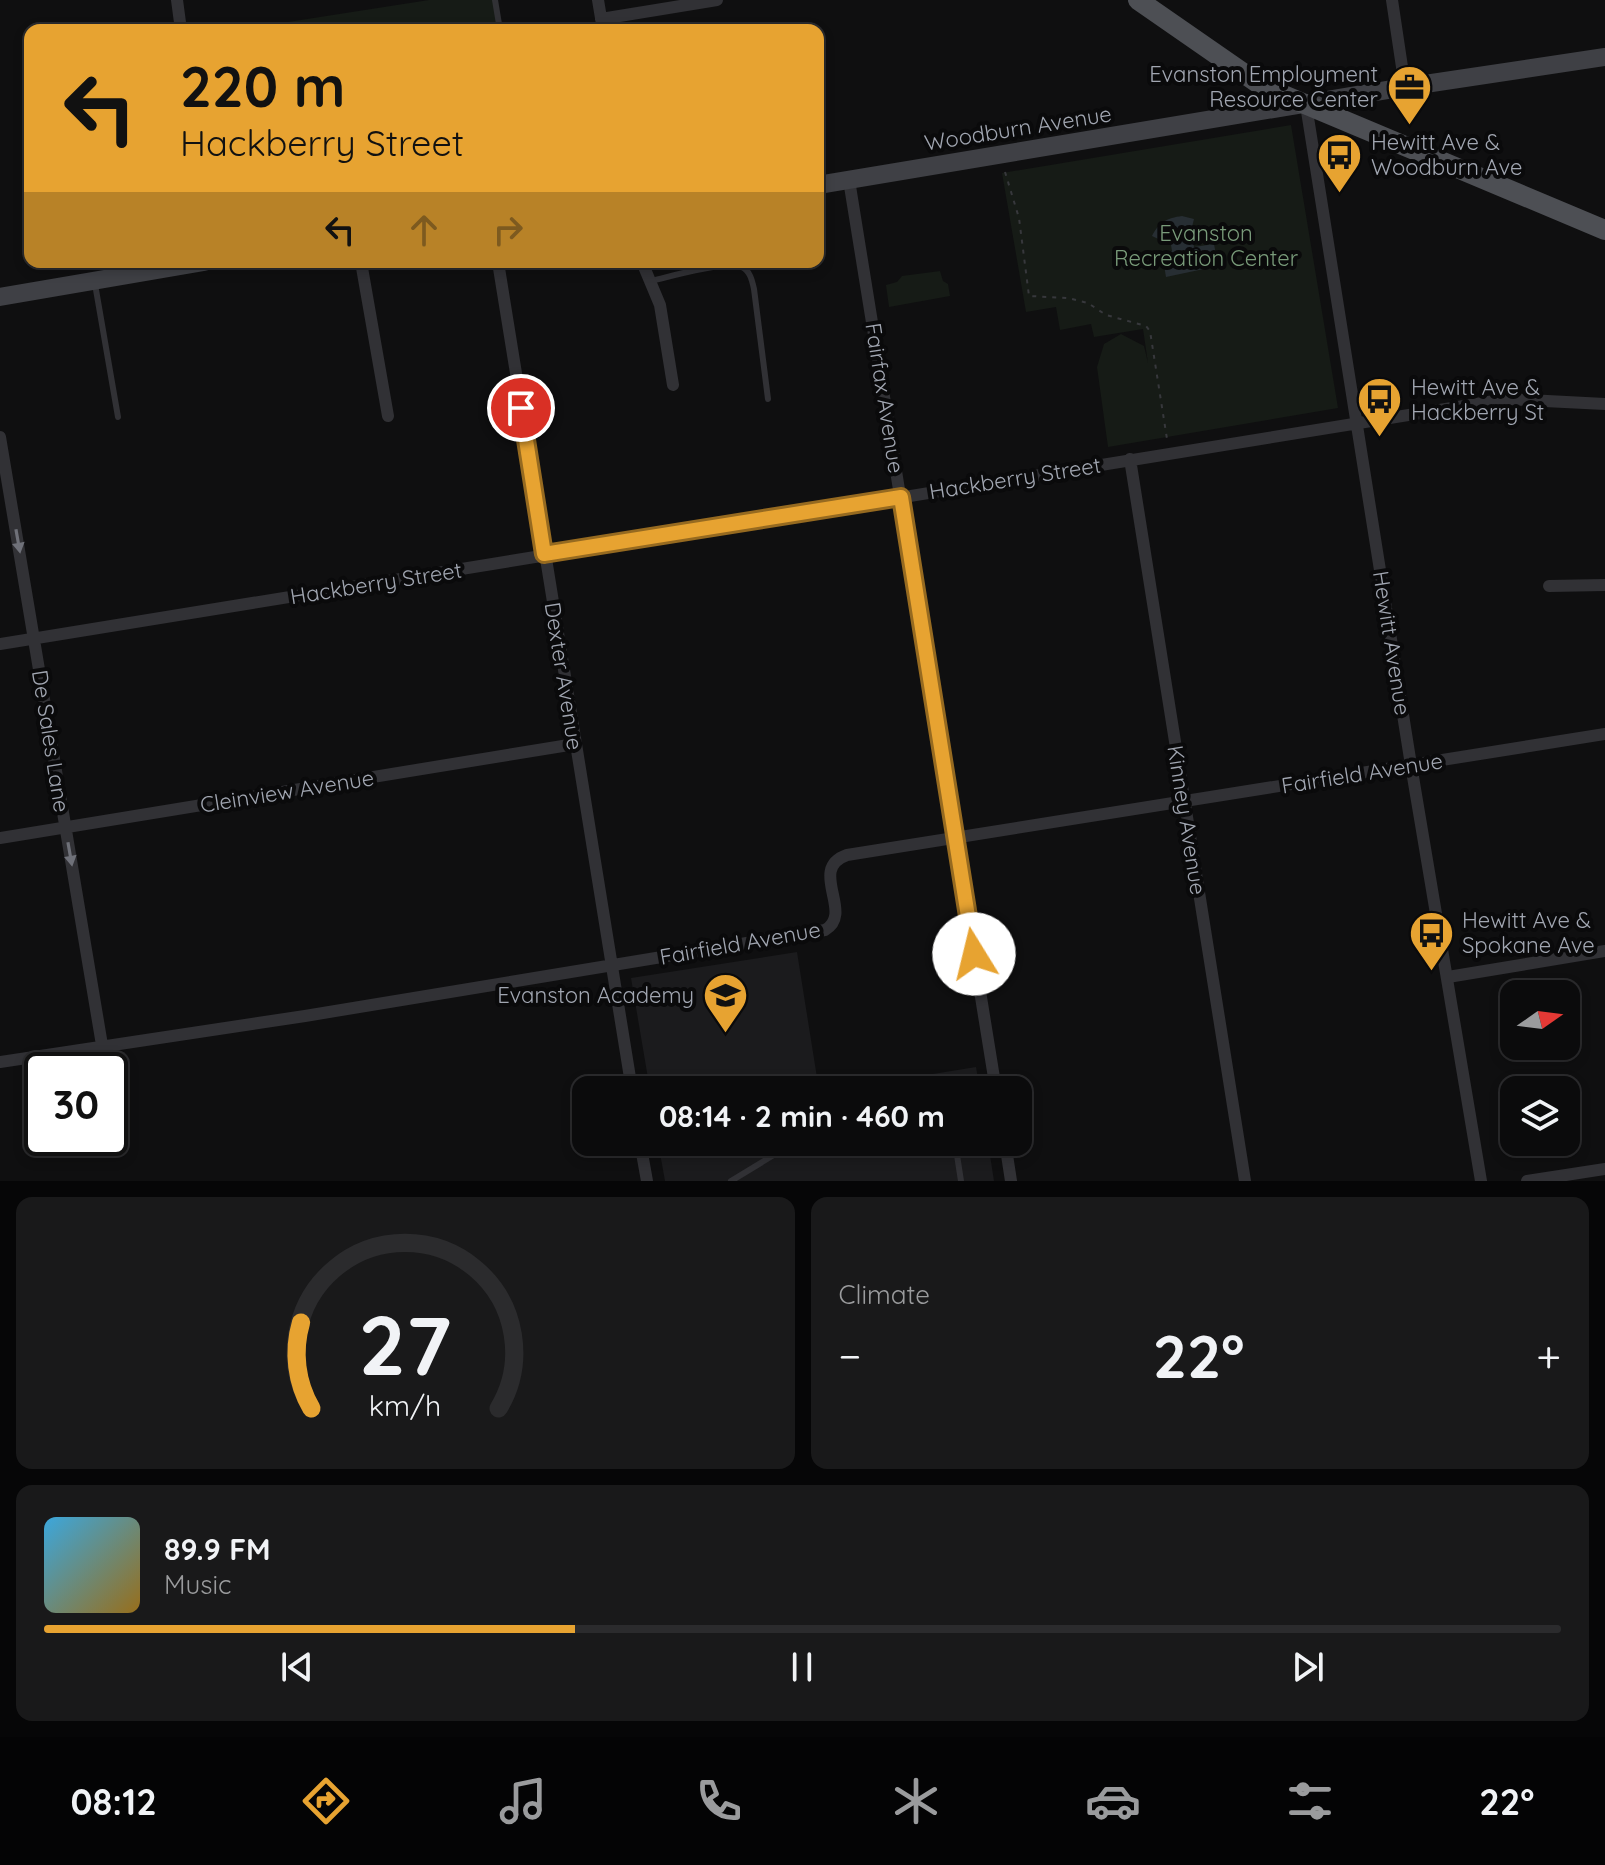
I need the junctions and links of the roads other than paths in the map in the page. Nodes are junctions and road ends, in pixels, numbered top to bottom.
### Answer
1 (177, 0) edge
2 (495, 0) edge
3 (598, 0) edge
4 (717, 0) edge
5 (1392, 0) edge
6 (1148, 4) edge
7 (180, 24) edge
8 (499, 24) edge
9 (602, 24) edge
10 (607, 24) edge
11 (1605, 57) edge
12 (1405, 87) junction
13 (1306, 105) junction
14 (849, 180) junction
15 (824, 184) edge
16 (1605, 230) edge
17 (170, 268) edge
18 (362, 268) edge
19 (499, 268) edge
20 (645, 268) edge
21 (710, 268) edge
22 (745, 268) edge
23 (95, 281) junction
24 (651, 281) junction
25 (0, 297) edge
26 (673, 385) dead end
27 (768, 399) dead end
28 (1605, 404) edge
29 (388, 416) dead end
30 (118, 417) dead end
31 (1357, 424) junction
32 (0, 437) edge
33 (1130, 459) junction
34 (3, 477) edge
35 (901, 497) junction
36 (544, 554) junction
37 (1605, 585) edge
38 (1549, 586) dead end
39 (34, 638) junction
40 (0, 644) edge
41 (1605, 734) edge
42 (575, 744) junction
43 (1411, 765) junction
44 (1184, 801) junction
45 (65, 827) junction
46 (0, 838) edge
47 (955, 838) junction
48 (1605, 951) edge
49 (612, 965) junction
50 (1448, 977) junction
51 (102, 1045) junction
52 (0, 1062) edge
53 (630, 1076) edge
54 (993, 1076) edge
55 (643, 1156) edge
56 (772, 1156) edge
57 (957, 1156) edge
58 (1007, 1156) edge
59 (1605, 1169) edge
60 (647, 1181) edge
61 (731, 1181) edge
62 (961, 1181) edge
63 (1011, 1181) edge
64 (1245, 1181) edge
65 (1481, 1181) edge
66 (1527, 1181) edge

1 - 7 street
2 - 8 lane
3 - 9 street
4 - 10 street
5 - 12 street
6 - 13 main road
11 - 12 street, Woodburn Avenue
12 - 13 street, Woodburn Avenue
13 - 14 street, Woodburn Avenue
13 - 16 main road
13 - 31 street, Hewitt Avenue
14 - 15 street, Woodburn Avenue
14 - 35 street, Fairfax Avenue
17 - 23 street
18 - 29 street
19 - 36 street, Dexter Avenue
20 - 24 street
21 - 24 lane
22 - 27 lane
23 - 25 street
23 - 30 lane
24 - 26 street
28 - 31 street, Hackberry Street
31 - 33 street, Hackberry Street
31 - 43 street, Hewitt Avenue
32 - 34 street, De Sales Lane
33 - 35 street, Hackberry Street
33 - 44 street, Kinney Avenue
34 -> 39 street, De Sales Lane
35 - 36 street, Hackberry Street
35 - 47 street, Fairfax Avenue
36 - 39 street, Hackberry Street
36 - 42 street, Dexter Avenue
37 - 38 street
39 - 40 street, Hackberry Street
39 - 45 street, De Sales Lane
41 - 43 street, Fairfield Avenue
42 - 45 street, Cleinview Avenue
42 - 49 street, Dexter Avenue
43 - 44 street, Fairfield Avenue
43 - 50 street, Hewitt Avenue
44 - 47 street, Fairfield Avenue
44 - 64 street, Kinney Avenue
45 - 46 street, Cleinview Avenue
45 -> 51 street, De Sales Lane
47 - 49 street, Fairfield Avenue
47 - 54 street, Fairfax Avenue
48 - 50 street
49 - 51 street, Fairfield Avenue
49 - 53 street, Dexter Avenue
50 - 65 street, Hewitt Avenue
51 - 52 street, Fairfield Avenue
55 - 60 street
56 - 61 lane
57 - 62 lane
58 - 63 street
59 - 66 street

